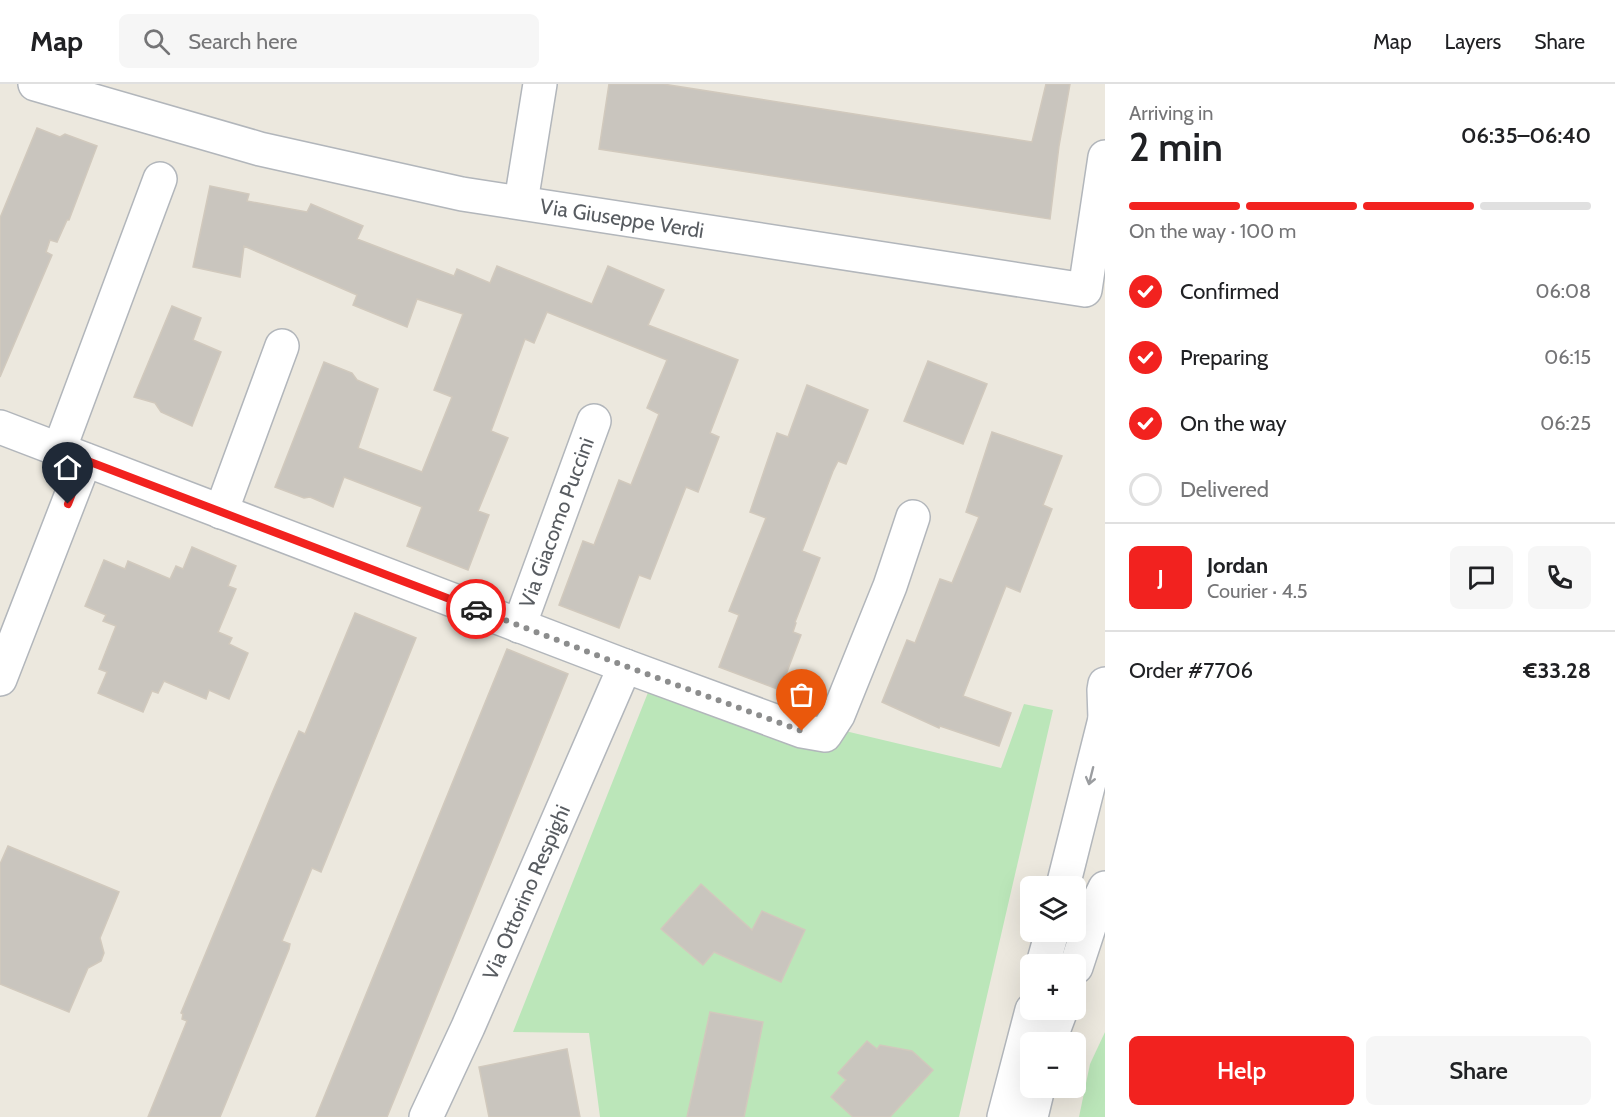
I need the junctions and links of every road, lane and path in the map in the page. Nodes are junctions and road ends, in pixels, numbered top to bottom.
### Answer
1 (35, 84) edge
2 (540, 84) edge
3 (1105, 157) edge
4 (160, 179) dead end
5 (521, 202) junction
6 (282, 346) dead end
7 (594, 421) dead end
8 (0, 427) edge
9 (72, 455) junction
10 (221, 512) junction
11 (913, 517) dead end
12 (519, 626) junction
13 (625, 666) junction
14 (0, 679) edge
15 (1105, 684) edge
16 (1105, 719) edge
17 (1066, 876) edge
18 (1105, 888) edge
19 (1080, 954) edge
20 (1029, 1020) edge
21 (1036, 1098) edge
22 (426, 1117) edge
23 (1004, 1117) edge
24 (1031, 1117) edge

1 - 5 street, Via Giuseppe Verdi
2 - 5 street
3 - 5 street, Via Giuseppe Verdi
4 - 9 street
6 - 10 street
7 - 12 street, Via Giacomo Puccini
8 - 9 street, Via Giacomo Puccini
9 - 10 street, Via Giacomo Puccini
9 - 14 street
10 - 12 street, Via Giacomo Puccini
11 - 13 street, Via Giacomo Puccini
12 - 13 street, Via Giacomo Puccini
13 - 22 street, Via Ottorino Respighi
15 - 16 street
16 -> 17 street
18 - 19 street
20 - 23 street
21 - 24 street

